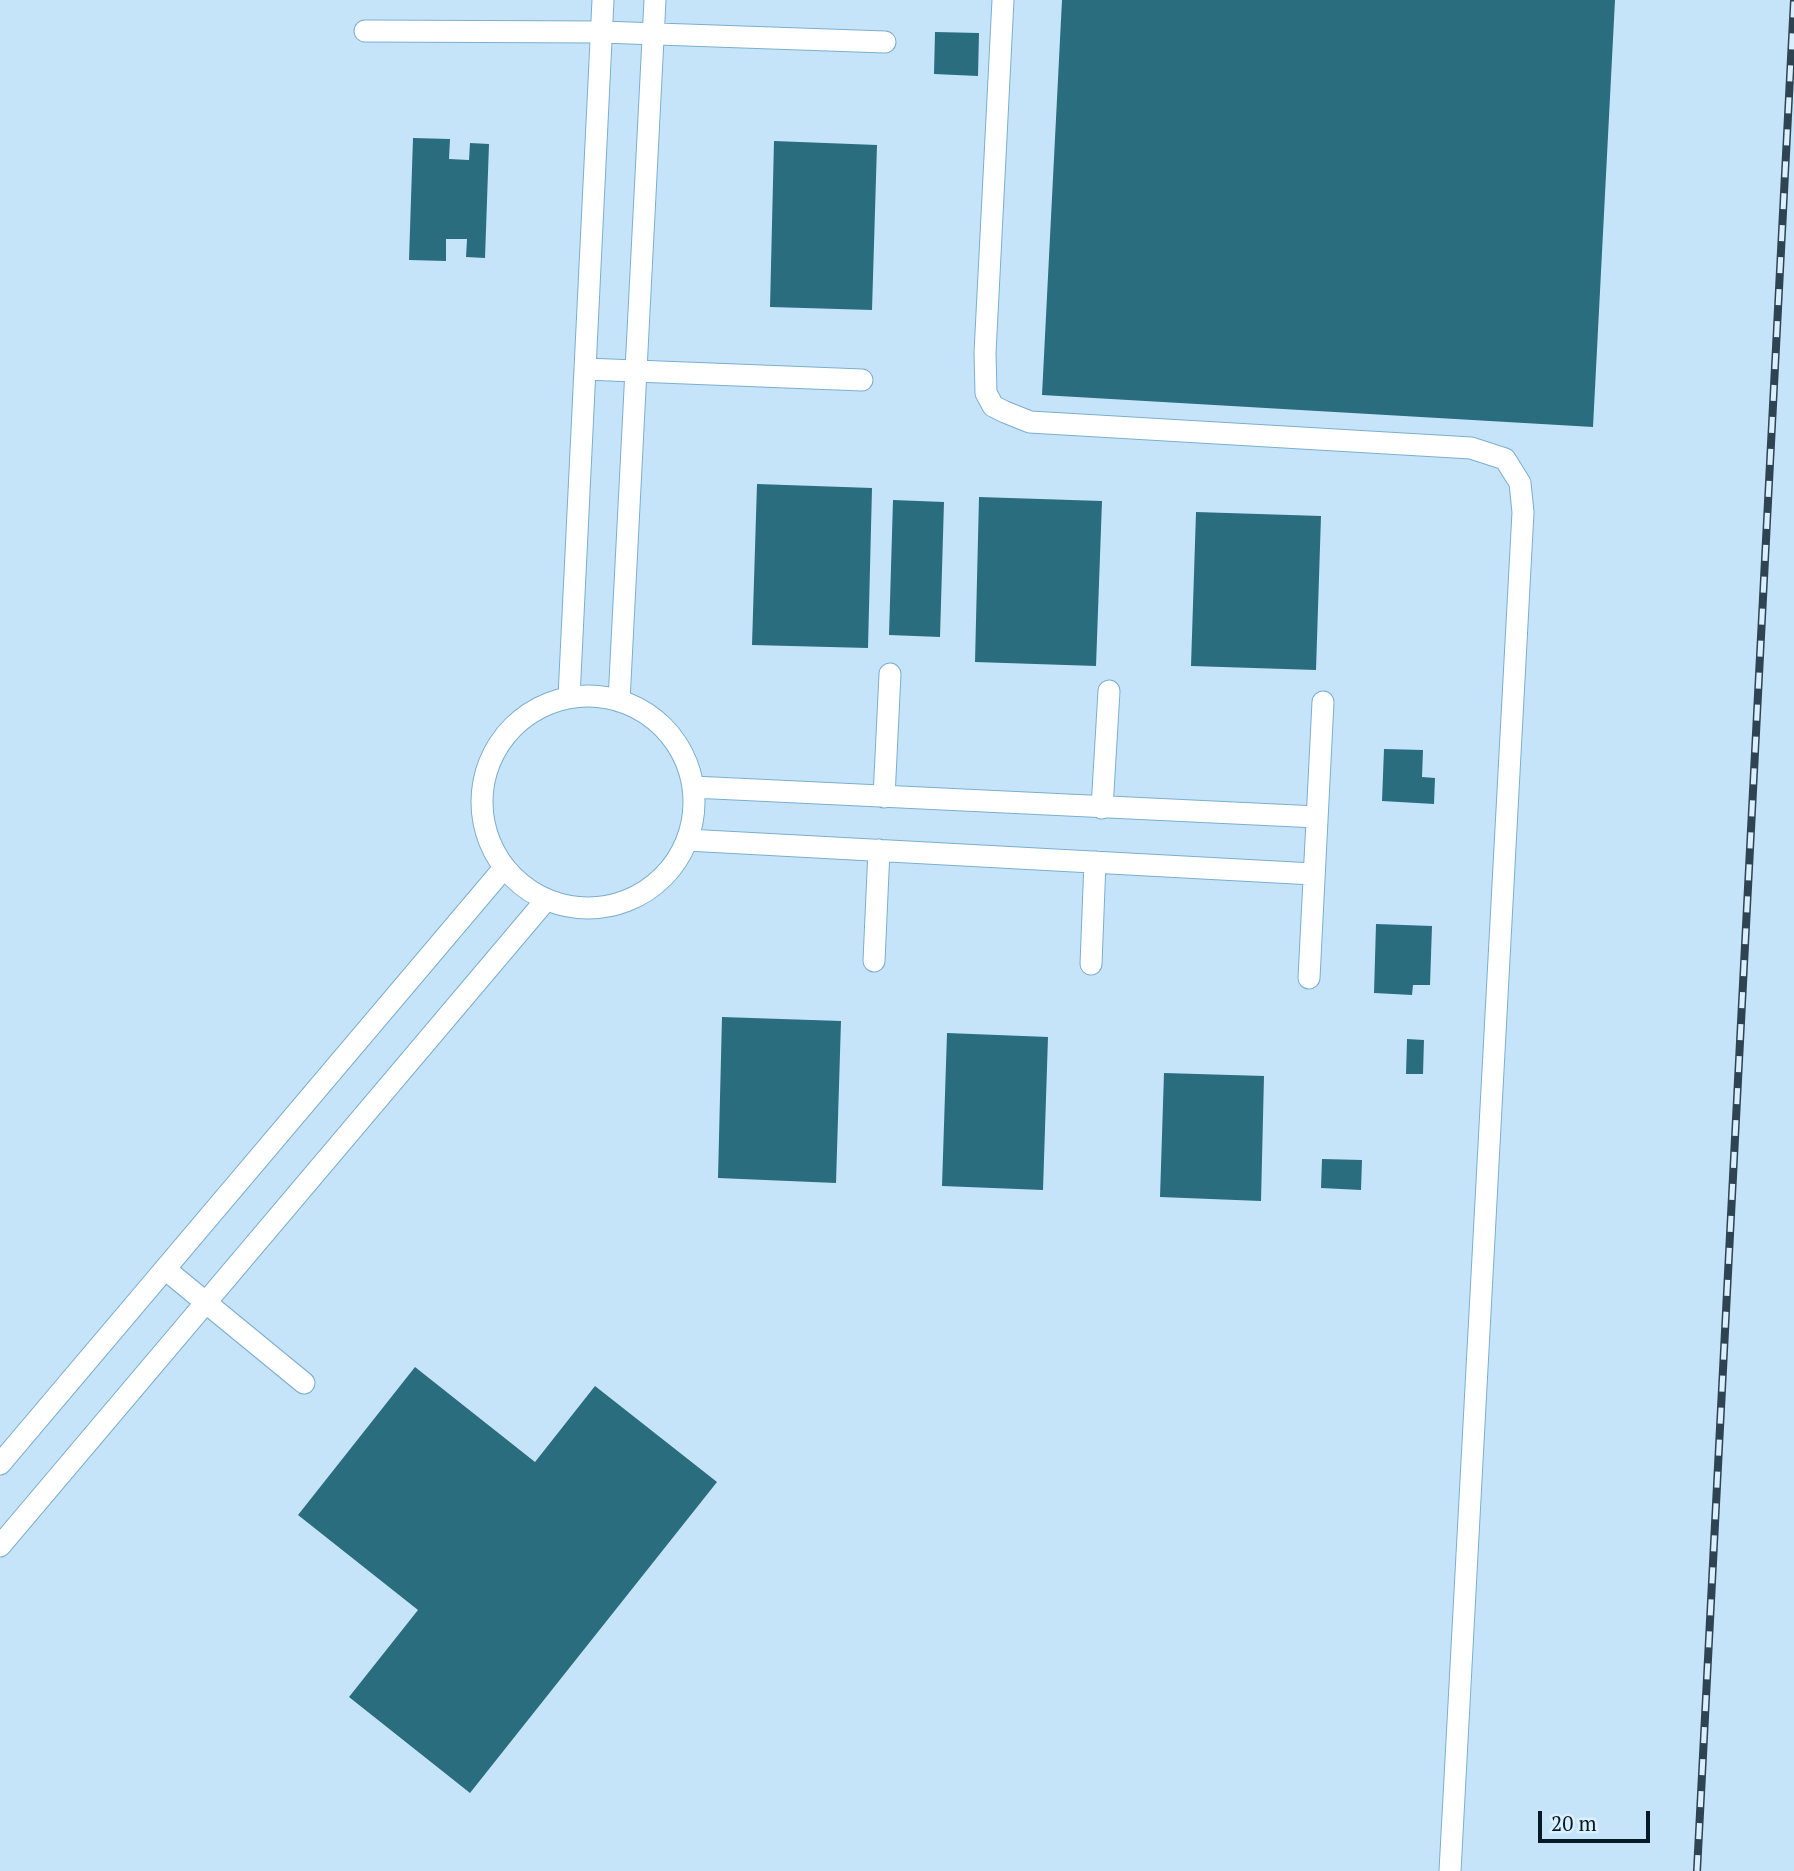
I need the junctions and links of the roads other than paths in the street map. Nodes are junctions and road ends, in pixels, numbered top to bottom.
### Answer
1 (603, 0) edge
2 (655, 0) edge
3 (1003, 0) edge
4 (365, 31) dead end
5 (601, 32) junction
6 (653, 34) junction
7 (885, 42) dead end
8 (585, 369) junction
9 (636, 370) junction
10 (862, 380) dead end
11 (890, 674) dead end
12 (1109, 691) dead end
13 (569, 697) junction
14 (619, 701) junction
15 (1322, 702) dead end
16 (693, 787) junction
17 (884, 797) junction
18 (1102, 808) junction
19 (1317, 817) junction
20 (687, 840) junction
21 (879, 850) junction
22 (1095, 862) junction
23 (504, 868) junction
24 (1313, 874) junction
25 (546, 900) junction
26 (874, 961) dead end
27 (1091, 964) dead end
28 (1308, 978) dead end
29 (165, 1269) junction
30 (206, 1303) junction
31 (304, 1383) dead end
32 (0, 1464) edge
33 (0, 1546) edge
34 (1450, 1871) edge

1 - 5 lane
2 - 6 lane
3 - 34 lane
4 - 5 lane
5 - 6 lane
5 - 8 lane
6 - 7 lane
6 - 9 lane
8 - 9 lane
8 - 13 lane
9 - 10 lane
9 - 14 lane
11 - 17 lane
12 - 18 lane
13 - 14 lane
13 - 23 lane
14 - 16 lane
15 - 19 lane
16 - 17 lane
16 - 20 lane
17 - 18 lane
18 - 19 lane
19 - 24 lane
20 - 21 lane
20 - 25 lane
21 - 22 lane
21 - 26 lane
22 - 24 lane
22 - 27 lane
23 - 25 lane
23 - 29 lane
24 - 28 lane
25 - 30 lane
29 - 30 lane
29 - 32 lane
30 - 31 lane
30 - 33 lane

